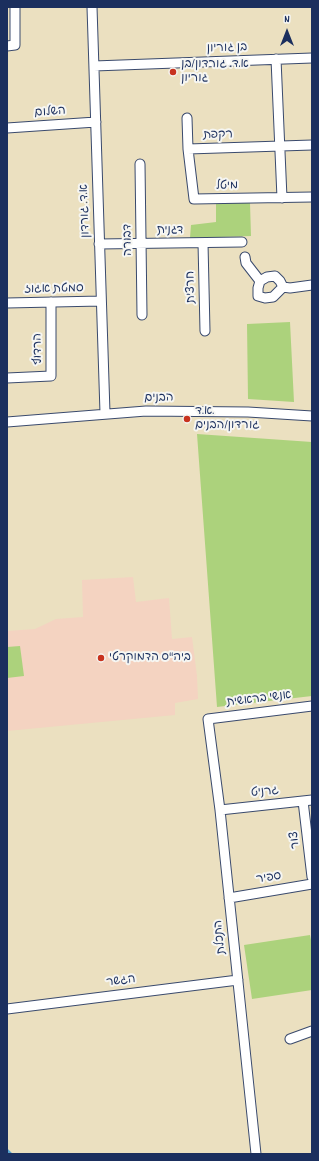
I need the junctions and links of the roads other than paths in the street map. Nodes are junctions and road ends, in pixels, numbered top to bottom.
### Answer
1 (15, 7) edge
2 (92, 7) edge
3 (7, 46) edge
4 (312, 58) edge
5 (276, 59) junction
6 (94, 66) junction
7 (187, 118) dead end
8 (96, 122) junction
9 (7, 128) edge
10 (312, 145) edge
11 (280, 146) junction
12 (188, 149) junction
13 (140, 164) dead end
14 (312, 197) edge
15 (282, 198) junction
16 (242, 242) dead end
17 (141, 243) junction
18 (203, 243) junction
19 (99, 244) junction
20 (245, 257) dead end
21 (260, 281) junction
22 (312, 285) edge
23 (283, 287) junction
24 (101, 301) junction
25 (50, 302) junction
26 (7, 303) edge
27 (142, 315) dead end
28 (205, 331) dead end
29 (7, 378) edge
30 (104, 413) junction
31 (312, 416) edge
32 (7, 422) edge
33 (312, 706) edge
34 (208, 718) joint
35 (308, 800) edge
36 (220, 810) junction
37 (312, 877) edge
38 (312, 884) edge
39 (229, 898) junction
40 (238, 980) junction
41 (7, 1009) edge
42 (312, 1031) edge
43 (290, 1039) dead end
44 (256, 1154) edge

1 - 3 street
2 - 6 street, א.ד. גורדון
4 - 5 street, בן גוריון
5 - 6 street, בן גוריון
5 - 11 street
6 - 8 street, א.ד. גורדון
7 - 12 street, רקפת
8 - 9 street, השלום
8 - 19 street, א.ד. גורדון
10 - 11 street, רקפת
11 - 12 street, רקפת
11 - 15 street
12 - 15 street, מיטל
13 - 17 street, דבורה
14 - 15 street, מיטל
16 - 18 street, דגנית
17 - 18 street, דגנית
17 - 19 street, דגנית
17 - 27 street, דבורה
18 - 28 street, חרצית
19 - 24 street, א.ד. גורדון
20 - 21 street
21 - 23 street
21 - 23 street
22 - 23 street
24 - 25 street, סמטת אגוז
24 - 30 street, א.ד. גורדון
25 - 26 street, סמטת אגוז
25 - 29 street, הרדוף
30 - 31 street, הבנים
30 - 32 street, הבנים
33 - 34 street, אנשי בראשית
34 - 36 street, התכלת
35 - 36 street, גרניט
35 - 37 street, צור
36 - 39 street, התכלת
38 - 39 street, ספיר
39 - 40 street, התכלת
40 - 41 street, הגשר
40 - 44 street, התכלת
42 - 43 street

